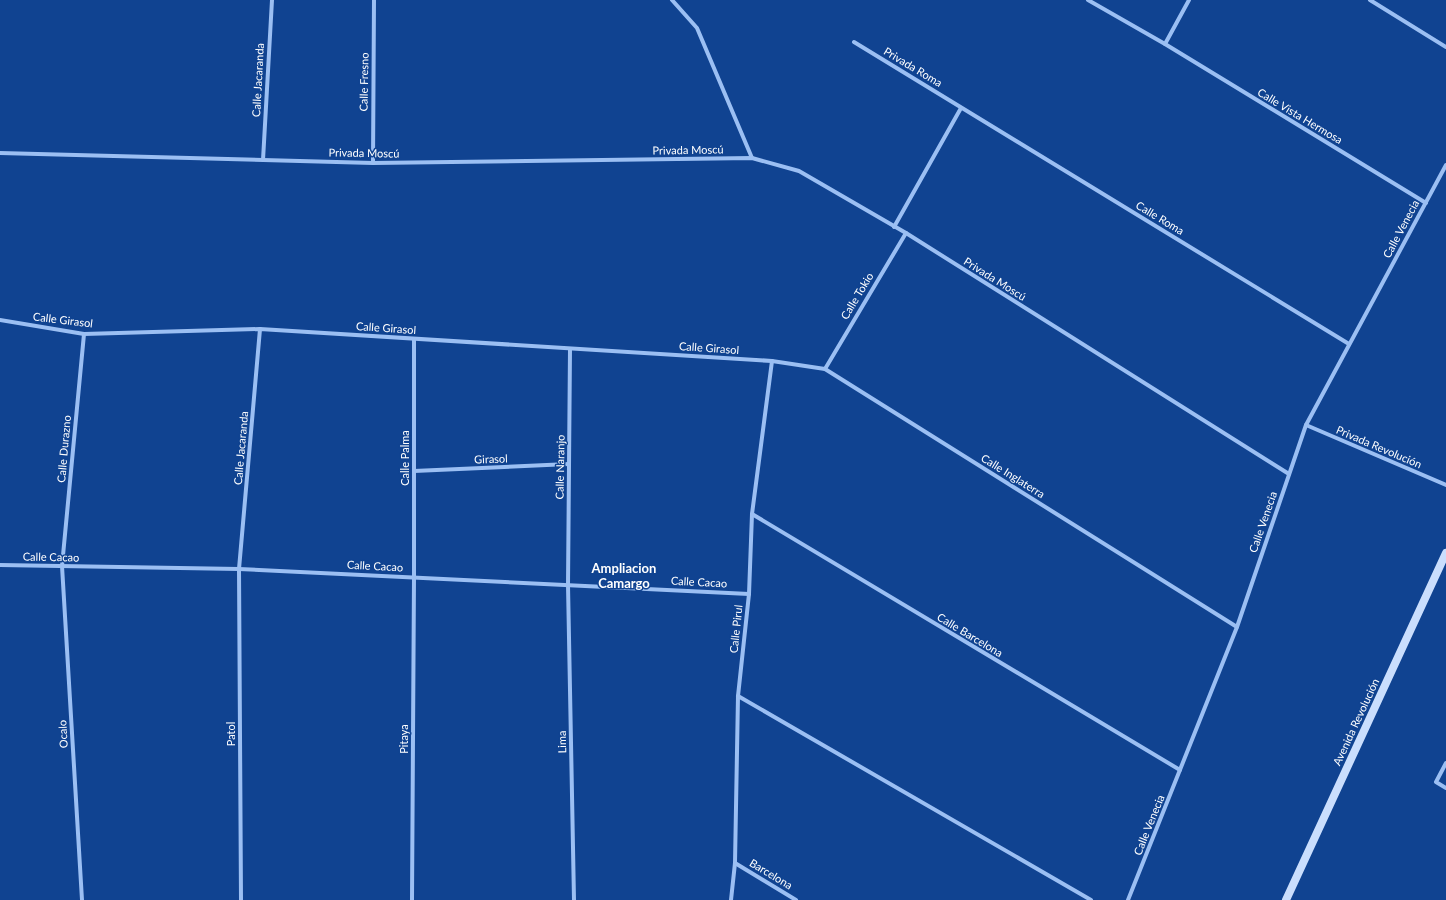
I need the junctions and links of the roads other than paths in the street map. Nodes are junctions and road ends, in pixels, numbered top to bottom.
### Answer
1 (272, 0) edge
2 (374, 0) edge
3 (672, 0) edge
4 (1088, 0) edge
5 (1188, 0) edge
6 (1370, 0) edge
7 (854, 42) dead end
8 (1165, 44) junction
9 (1446, 47) edge
10 (961, 108) junction
11 (0, 153) edge
12 (752, 158) junction
13 (263, 160) junction
14 (373, 163) junction
15 (1446, 165) edge
16 (1426, 203) junction
17 (894, 227) junction
18 (906, 233) junction
19 (0, 320) edge
20 (260, 329) junction
21 (84, 334) junction
22 (414, 339) junction
23 (1349, 344) junction
24 (570, 349) junction
25 (772, 361) junction
26 (825, 369) junction
27 (1306, 425) junction
28 (570, 464) junction
29 (414, 471) junction
30 (1289, 474) junction
31 (1446, 485) edge
32 (752, 514) junction
33 (1446, 553) edge
34 (0, 565) edge
35 (62, 566) junction
36 (239, 569) junction
37 (414, 577) junction
38 (568, 585) junction
39 (749, 594) junction
40 (1237, 627) junction
41 (738, 696) junction
42 (1446, 763) edge
43 (1180, 770) junction
44 (1446, 788) edge
45 (735, 863) junction
46 (82, 900) edge
47 (241, 900) edge
48 (412, 900) edge
49 (574, 900) edge
50 (731, 900) edge
51 (796, 900) edge
52 (1091, 900) edge
53 (1128, 900) edge
54 (1286, 900) edge

1 - 13 street, Calle Jacaranda
2 - 14 street, Calle Fresno
3 - 12 street
4 - 8 street, Calle Vista Hermosa
5 - 8 street
6 - 9 street
7 - 10 street, Privada Roma
8 - 16 street, Calle Vista Hermosa
10 - 17 street
10 - 23 street, Calle Roma
11 - 13 street, Privada Moscú
12 - 14 street, Privada Moscú
12 - 17 street, Privada Moscú
13 - 14 street, Privada Moscú
15 - 16 street, Calle Venecia
16 - 23 street, Calle Venecia
17 - 18 street, Privada Moscú
18 - 26 street, Calle Tokio
18 - 30 street, Privada Moscú
19 - 21 street, Calle Girasol
20 - 21 street, Calle Girasol
20 - 22 street, Calle Girasol
20 - 36 street, Calle Jacaranda
21 - 35 street, Calle Durazno
22 - 24 street, Calle Girasol
22 - 29 street, Calle Palma
23 - 27 street, Calle Venecia
24 - 25 street, Calle Girasol
24 - 28 street, Calle Naranjo
25 - 26 street, Calle Inglaterra
25 - 32 street, Calle Pirul
26 - 40 street, Calle Inglaterra
27 - 30 street, Calle Venecia
27 - 31 street, Privada Revolución
28 - 29 street, Girasol
28 - 38 street, Calle Naranjo
29 - 37 street, Calle Palma
30 - 40 street, Calle Venecia
32 - 39 street, Calle Pirul
32 - 43 street, Calle Barcelona
33 - 54 main road, Avenida Revolución
34 - 35 street, Calle Cacao
35 - 36 street, Calle Cacao
35 - 46 street, Ocalo
36 - 37 street, Calle Cacao
36 - 47 street, Patol
37 - 38 street, Calle Cacao
37 - 48 street, Pitaya
38 - 39 street, Calle Cacao
38 - 49 street, Lima
39 - 41 street, Calle Pirul
40 - 43 street, Calle Venecia
41 - 45 street, Calle Pirul
41 - 52 street
42 - 44 street
43 - 53 street, Calle Venecia
45 - 50 street, Calle Pirul
45 - 51 street, Barcelona

